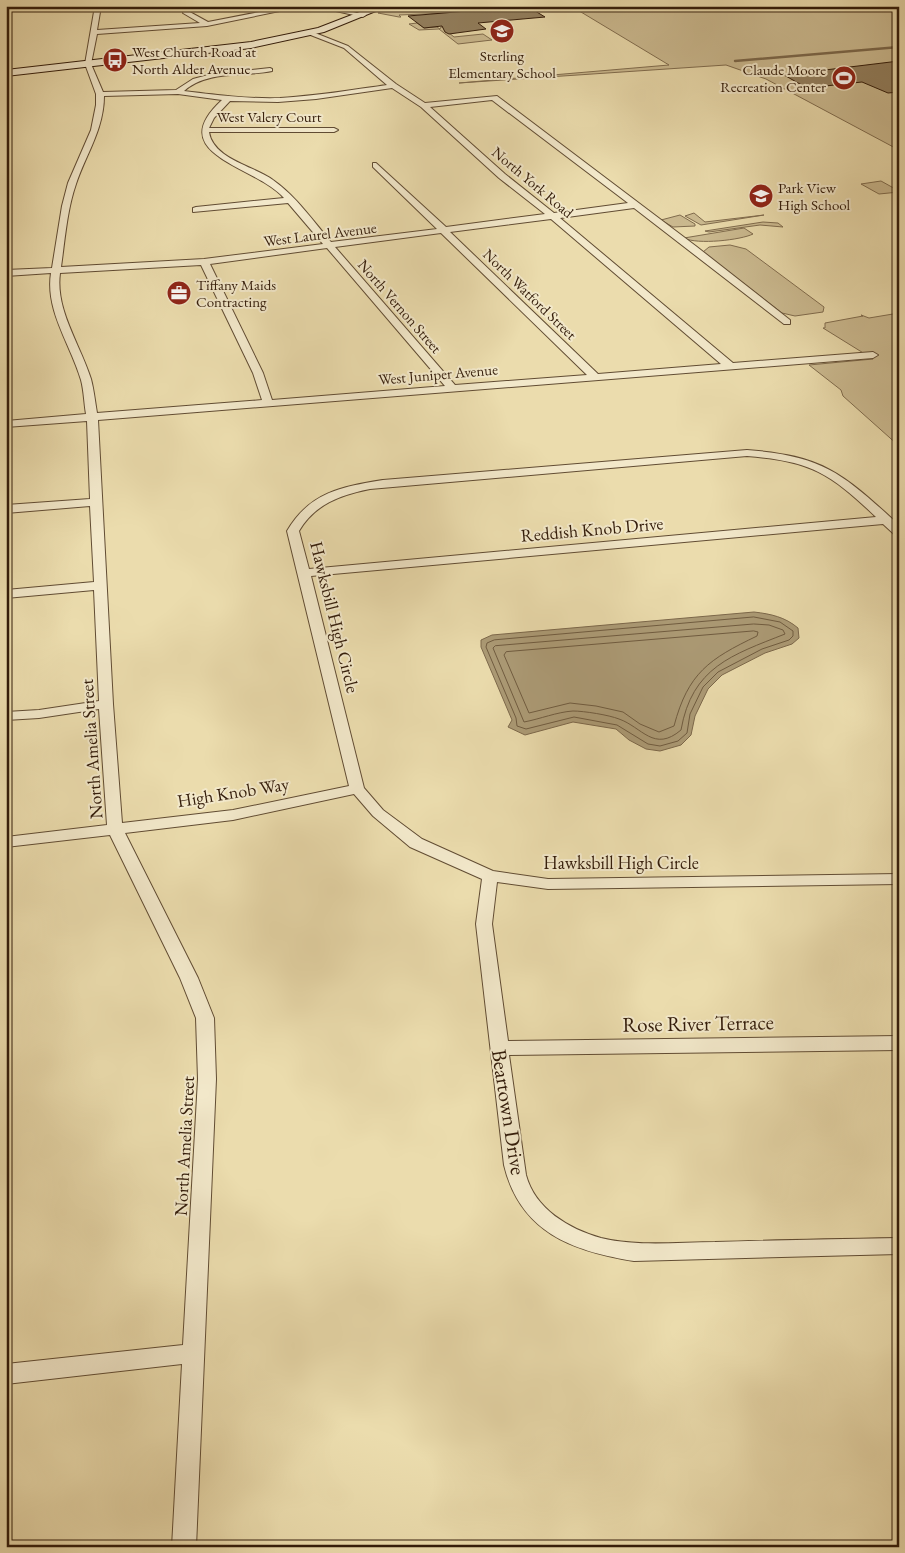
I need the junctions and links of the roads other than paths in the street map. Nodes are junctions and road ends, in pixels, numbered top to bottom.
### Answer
1 (10, 6) edge
2 (98, 6) edge
3 (187, 6) edge
4 (301, 6) edge
5 (316, 6) edge
6 (384, 6) edge
7 (363, 15) junction
8 (6, 16) edge
9 (207, 24) junction
10 (92, 32) junction
11 (310, 33) junction
12 (88, 64) junction
13 (270, 70) dead end
14 (6, 73) edge
15 (392, 86) junction
16 (178, 92) junction
17 (100, 94) junction
18 (228, 99) junction
19 (424, 106) junction
20 (205, 130) junction
21 (334, 130) dead end
22 (376, 165) dead end
23 (290, 200) junction
24 (635, 205) junction
25 (196, 210) dead end
26 (554, 217) junction
27 (444, 232) junction
28 (330, 247) junction
29 (204, 262) junction
30 (55, 270) junction
31 (6, 273) edge
32 (787, 322) dead end
33 (873, 355) dead end
34 (730, 366) junction
35 (595, 377) junction
36 (452, 388) junction
37 (268, 403) junction
38 (92, 416) junction
39 (6, 424) edge
40 (96, 502) junction
41 (6, 509) edge
42 (885, 520) junction
43 (899, 532) edge
44 (303, 573) junction
45 (101, 585) junction
46 (6, 594) edge
47 (106, 704) junction
48 (6, 716) edge
49 (357, 789) junction
50 (115, 828) junction
51 (6, 842) edge
52 (490, 876) junction
53 (899, 879) edge
54 (899, 1042) edge
55 (499, 1048) junction
56 (899, 1246) edge
57 (193, 1353) junction
58 (6, 1374) edge
59 (184, 1547) edge

1 - 8 street
2 - 10 street
3 - 9 street
4 - 9 street
5 - 7 street
6 - 7 main road
7 - 11 main road
9 - 10 street
10 - 12 street
11 - 12 main road
11 - 15 street, North York Road
12 - 14 main road
12 - 17 street, North Amelia Street
13 - 16 street
15 - 18 street
15 - 19 street, North York Road
16 - 17 street
16 - 18 street
17 - 30 street, North Amelia Street
18 - 20 street
19 - 24 street
19 - 26 street, North York Road
20 - 21 street, West Valery Court
20 - 23 street, North Vernon Street
22 - 27 street, North Watford Street
23 - 25 street
23 - 28 street, North Vernon Street
24 - 26 street, West Laurel Avenue
24 - 32 street
26 - 27 street, West Laurel Avenue
26 - 34 street, North York Road
27 - 28 street, West Laurel Avenue
27 - 35 street, North Watford Street
28 - 29 street, West Laurel Avenue
28 - 36 street, North Vernon Street
29 - 30 street, West Laurel Avenue
29 - 37 street
30 - 31 street, West Laurel Avenue
30 - 38 street, North Amelia Street
33 - 34 street, West Juniper Avenue
34 - 35 street, West Juniper Avenue
35 - 36 street, West Juniper Avenue
36 - 37 street, West Juniper Avenue
37 - 38 street, West Juniper Avenue
38 - 39 street, West Juniper Avenue
38 - 40 street, North Amelia Street
40 - 41 street
40 - 45 street, North Amelia Street
42 - 43 street, Hawksbill High Circle
42 - 44 street, Reddish Knob Drive
42 - 44 street, Hawksbill High Circle
44 - 49 street, Hawksbill High Circle
45 - 46 street
45 - 47 street, North Amelia Street
47 - 48 street
47 - 50 street, North Amelia Street
49 - 50 street, High Knob Way
49 - 52 street, Hawksbill High Circle
50 - 51 street, High Knob Way
50 - 57 street, North Amelia Street
52 - 53 street, Hawksbill High Circle
52 - 55 street, Beartown Drive
54 - 55 street, Rose River Terrace
55 - 56 street, Beartown Drive
57 - 58 street
57 - 59 street, North Amelia Street

